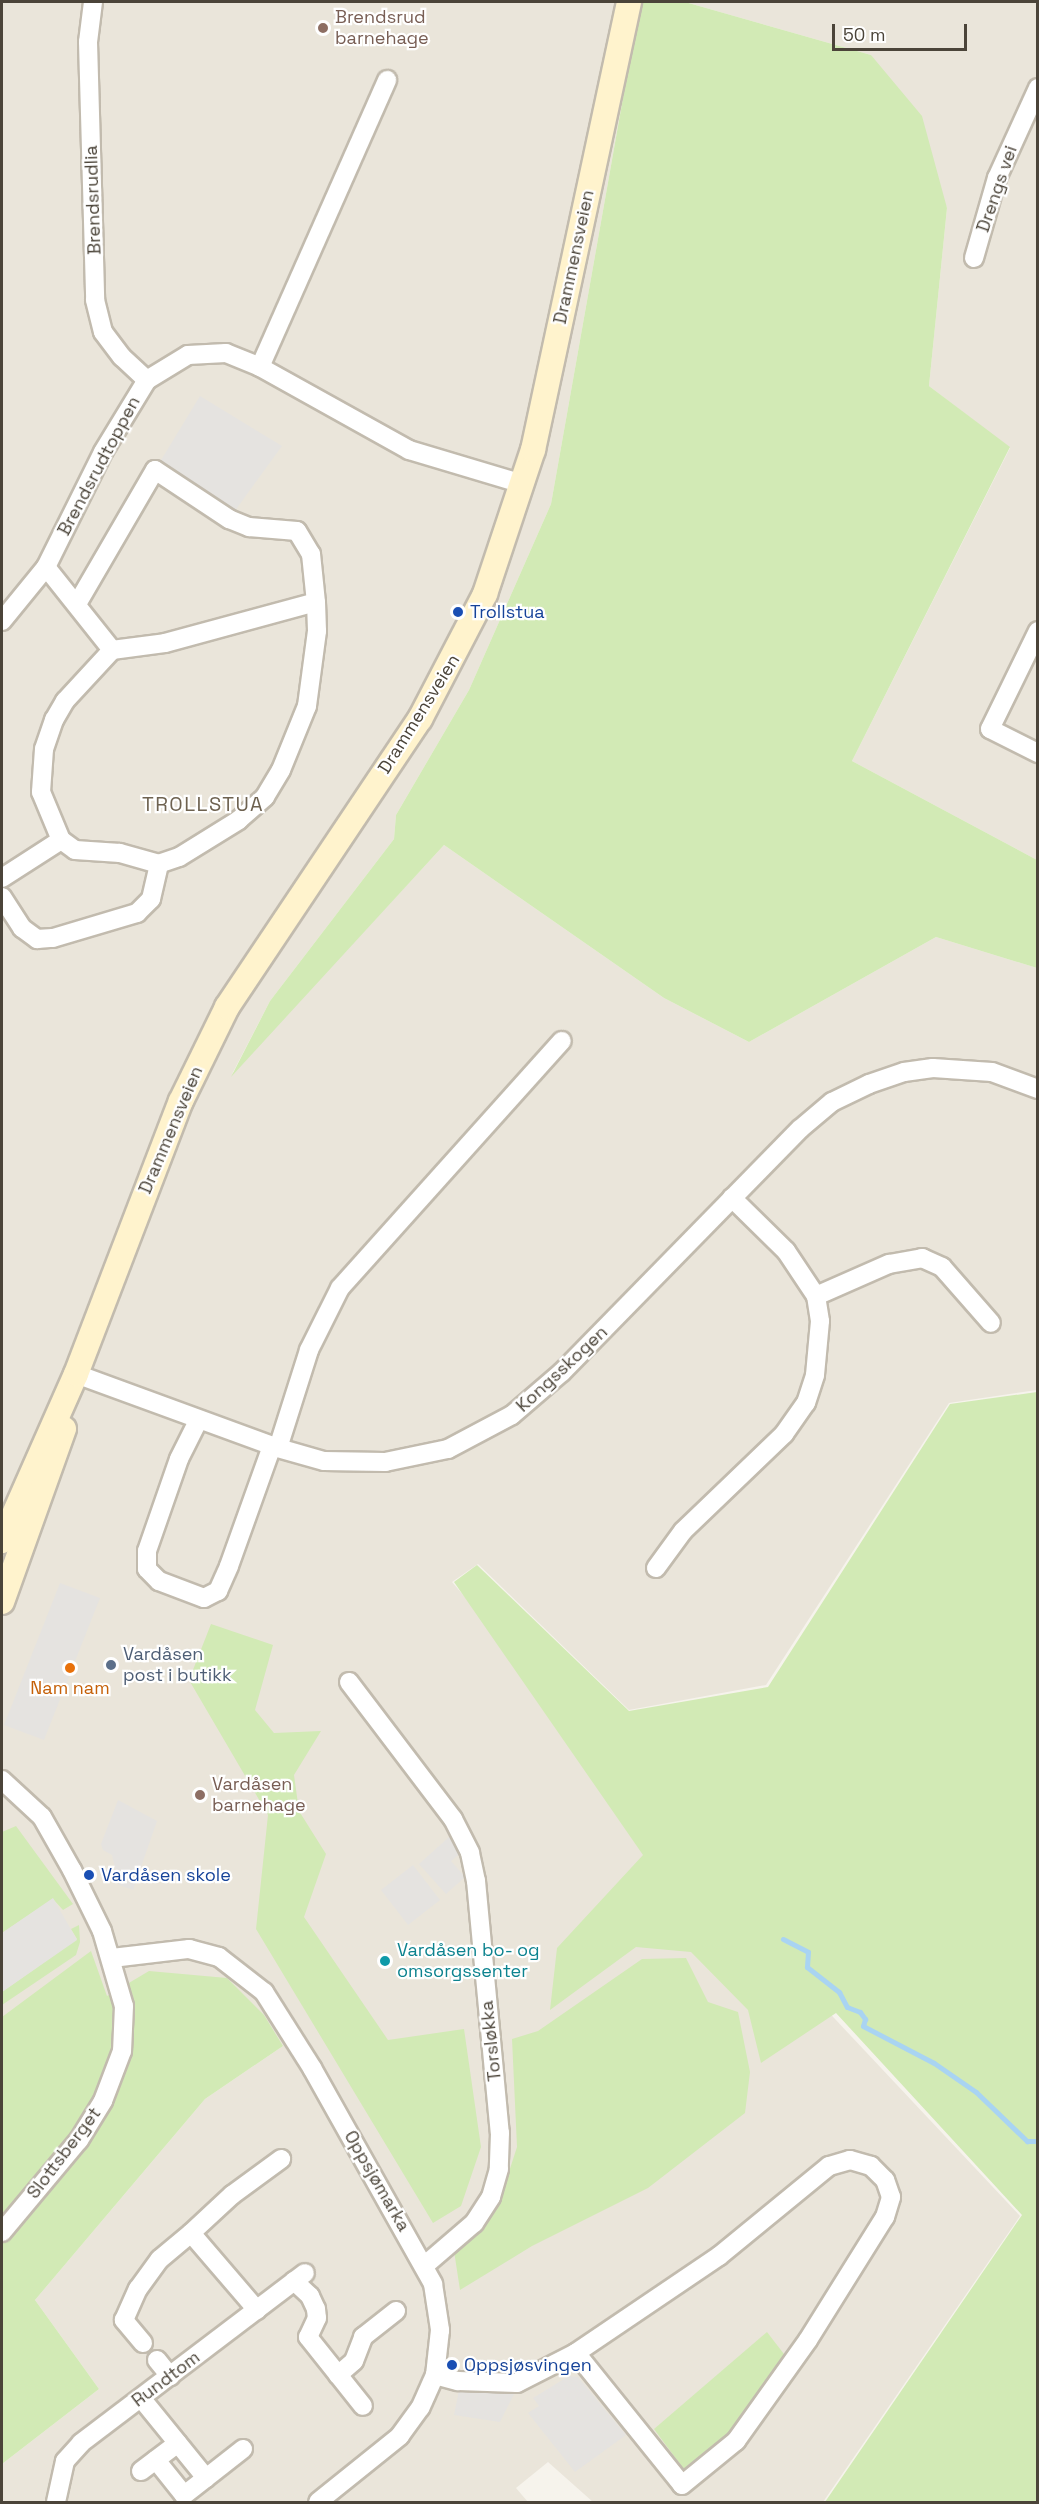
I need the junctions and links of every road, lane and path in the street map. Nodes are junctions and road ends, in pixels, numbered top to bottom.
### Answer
1 (93, 2) edge
2 (629, 2) edge
3 (387, 80) dead end
4 (1038, 88) edge
5 (974, 258) dead end
6 (260, 367) junction
7 (147, 380) junction
8 (523, 484) junction
9 (46, 567) junction
10 (316, 602) junction
11 (76, 604) junction
12 (2, 621) edge
13 (1038, 631) edge
14 (112, 650) junction
15 (1038, 753) edge
16 (61, 840) junction
17 (159, 864) junction
18 (2, 878) edge
19 (2, 897) edge
20 (562, 1041) dead end
21 (1038, 1089) edge
22 (732, 1198) junction
23 (816, 1296) junction
24 (991, 1323) dead end
25 (76, 1374) junction
26 (198, 1421) junction
27 (275, 1447) junction
28 (16, 1512) edge
29 (2, 1540) edge
30 (656, 1568) dead end
31 (2, 1602) edge
32 (349, 1682) dead end
33 (2, 1780) edge
34 (112, 1958) junction
35 (281, 2159) dead end
36 (2, 2232) edge
37 (191, 2233) junction
38 (424, 2266) junction
39 (257, 2310) junction
40 (396, 2311) dead end
41 (143, 2343) dead end
42 (576, 2353) junction
43 (157, 2360) dead end
44 (338, 2375) junction
45 (435, 2375) junction
46 (170, 2376) junction
47 (141, 2398) junction
48 (363, 2406) dead end
49 (178, 2444) junction
50 (243, 2449) dead end
51 (156, 2460) junction
52 (141, 2472) dead end
53 (206, 2478) junction
54 (56, 2502) edge
55 (318, 2502) edge

1 - 7 street, Brendsrudlia
2 - 8 main road, Drammensveien
3 - 6 street
4 - 5 street, Drengs vei
6 - 7 street, Brendsrudtoppen
6 - 8 street, Brendsrudtoppen
7 - 9 street, Brendsrudtoppen
8 - 25 main road, Drammensveien
9 - 11 street
9 - 12 street, Brendsrudtoppen
10 - 11 street
10 - 14 street
10 - 17 street
11 - 14 street
13 - 15 street
14 - 16 street
16 - 17 street
16 - 18 street
17 - 19 street
20 - 27 street
21 - 22 street, Kongsskogen
22 - 23 street
22 - 27 street, Kongsskogen
23 - 24 street
23 - 30 street
25 - 26 street, Kongsskogen
25 - 28 main road, Drammensveien
26 - 27 street, Kongsskogen
26 - 27 street
28 - 29 main road, Drammensveien
28 - 31 main road, Drammensveien
32 - 38 street, Torsløkka
33 - 34 street, Slottsberget
34 - 36 street, Slottsberget
34 - 38 street, Oppsjømarka
35 - 37 street
37 - 39 street
37 - 41 street
38 - 45 street, Oppsjømarka
39 - 44 street, Rundtom
39 - 46 street, Rundtom
40 - 44 street
42 - 42 street
42 - 45 street
43 - 46 street
44 - 48 street
45 - 55 street, Oppsjømarka
46 - 47 street, Rundtom
47 - 49 street
47 - 54 street, Rundtom
49 - 51 street
49 - 53 street
50 - 53 street
51 - 52 street
51 - 53 street

